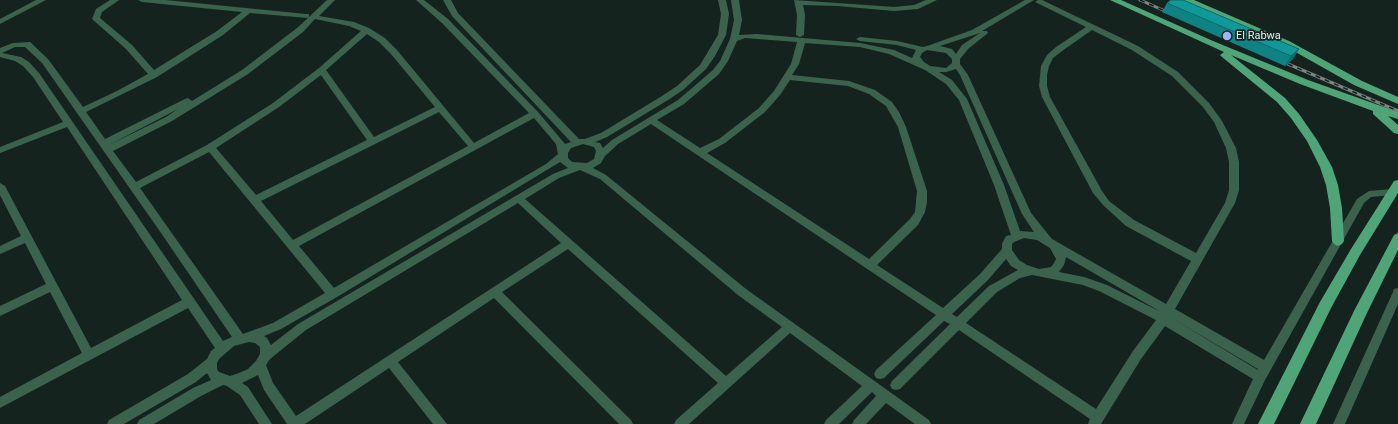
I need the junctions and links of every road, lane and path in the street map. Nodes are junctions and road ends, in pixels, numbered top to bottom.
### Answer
1 (29, 0) edge
2 (42, 0) edge
3 (115, 0) edge
4 (142, 0) edge
5 (321, 0) edge
6 (331, 0) edge
7 (420, 0) edge
8 (447, 0) edge
9 (722, 0) edge
10 (735, 0) edge
11 (933, 0) edge
12 (1114, 0) edge
13 (1186, 0) edge
14 (1037, 1) edge
15 (799, 2) edge
16 (248, 11) junction
17 (0, 15) edge
18 (311, 16) junction
19 (0, 22) edge
20 (738, 26) junction
21 (1092, 27) junction
22 (366, 30) junction
23 (801, 37) junction
24 (734, 39) junction
25 (1210, 44) junction
26 (926, 48) junction
27 (0, 51) edge
28 (0, 54) edge
29 (956, 61) junction
30 (925, 66) junction
31 (322, 70) junction
32 (154, 75) junction
33 (789, 77) junction
34 (1381, 93) junction
35 (1398, 95) edge
36 (1398, 101) edge
37 (1366, 104) junction
38 (440, 108) junction
39 (81, 111) junction
40 (535, 114) junction
41 (1398, 116) edge
42 (652, 120) junction
43 (69, 123) junction
44 (1398, 131) edge
45 (373, 142) junction
46 (578, 142) junction
47 (588, 142) junction
48 (105, 147) junction
49 (210, 147) junction
50 (473, 148) junction
51 (0, 150) edge
52 (700, 152) junction
53 (563, 154) junction
54 (602, 154) junction
55 (581, 167) junction
56 (134, 187) junction
57 (1396, 188) edge
58 (2, 192) edge
59 (519, 199) junction
60 (254, 200) junction
61 (1016, 236) junction
62 (28, 238) junction
63 (1398, 238) edge
64 (1338, 241) junction
65 (1051, 242) junction
66 (569, 243) junction
67 (292, 245) junction
68 (0, 250) edge
69 (1007, 250) junction
70 (1197, 259) junction
71 (870, 265) junction
72 (1032, 272) junction
73 (1045, 273) junction
74 (52, 286) junction
75 (495, 292) junction
76 (1398, 292) edge
77 (333, 294) junction
78 (190, 301) junction
79 (0, 311) edge
80 (945, 315) junction
81 (1165, 315) junction
82 (957, 323) junction
83 (789, 327) junction
84 (244, 337) junction
85 (221, 348) junction
86 (89, 355) junction
87 (263, 360) junction
88 (390, 361) junction
89 (211, 363) junction
90 (1263, 372) junction
91 (880, 374) dead end
92 (226, 380) junction
93 (726, 383) junction
94 (896, 385) dead end
95 (870, 386) junction
96 (884, 396) junction
97 (0, 403) edge
98 (1096, 420) edge
99 (113, 424) edge
100 (143, 424) edge
101 (266, 424) edge
102 (294, 424) edge
103 (441, 424) edge
104 (627, 424) edge
105 (680, 424) edge
106 (830, 424) edge
107 (858, 424) edge
108 (925, 424) edge
109 (1238, 424) edge
110 (1266, 424) edge
111 (1308, 424) edge
112 (1340, 424) edge

1 - 17 street
2 - 19 street
3 - 32 street
4 - 16 street
5 - 18 street
6 - 18 street
7 - 40 street
8 - 46 street
9 - 47 street
10 - 20 street
11 - 15 street
12 - 25 main road
13 - 34 main road
14 - 21 street
14 - 26 street
14 - 29 street
15 - 23 street
16 - 18 street
16 - 32 street
18 - 22 street
18 - 48 street
20 - 23 street
20 - 24 street
21 - 70 street
21 - 70 street
22 - 31 street
22 - 38 street
23 - 24 street
23 - 26 street
23 - 30 street
23 - 33 street
24 - 42 street
25 - 37 main road
25 - 64 main road
26 - 29 street
26 - 30 street
27 - 39 street
28 - 43 street
29 - 30 street
29 - 65 street
30 - 61 street
31 - 45 street
31 - 49 street
32 - 39 street
33 - 52 street
33 - 71 street
34 - 35 main road
34 - 36 main road
37 - 41 main road
37 - 44 main road
38 - 45 street
38 - 50 street
39 - 48 street
40 - 50 street
40 - 53 street
42 - 52 street
42 - 54 street
43 - 51 street
43 - 78 street
45 - 60 street
46 - 47 street
46 - 53 street
47 - 54 street
48 - 56 street
49 - 56 street
49 - 60 street
50 - 67 street
52 - 71 street
53 - 55 street
53 - 77 street
54 - 55 street
55 - 59 street
55 - 83 street
56 - 84 street
57 - 64 street
57 - 110 main road
58 - 62 street
59 - 66 street
59 - 87 street
60 - 67 street
61 - 65 street
61 - 69 street
62 - 68 street
62 - 74 street
63 - 111 main road
64 - 90 street
65 - 73 street
65 - 81 street
66 - 75 street
66 - 93 street
67 - 77 street
69 - 72 street
69 - 80 street
70 - 81 street
71 - 80 street
72 - 73 street
72 - 82 street
73 - 81 street
74 - 79 street
74 - 86 street
75 - 88 street
75 - 104 street
76 - 112 street
77 - 84 street
78 - 85 street
78 - 86 street
80 - 82 street
80 - 91 street
81 - 90 street
81 - 98 street
82 - 94 street
82 - 98 street
83 - 93 street
83 - 95 street
84 - 85 street
84 - 87 street
85 - 89 street
86 - 97 street
87 - 92 street
87 - 102 street
88 - 102 street
88 - 103 street
89 - 92 street
89 - 99 street
90 - 109 street
92 - 100 street
92 - 101 street
93 - 105 street
95 - 96 street
95 - 106 street
96 - 107 street
96 - 108 street

